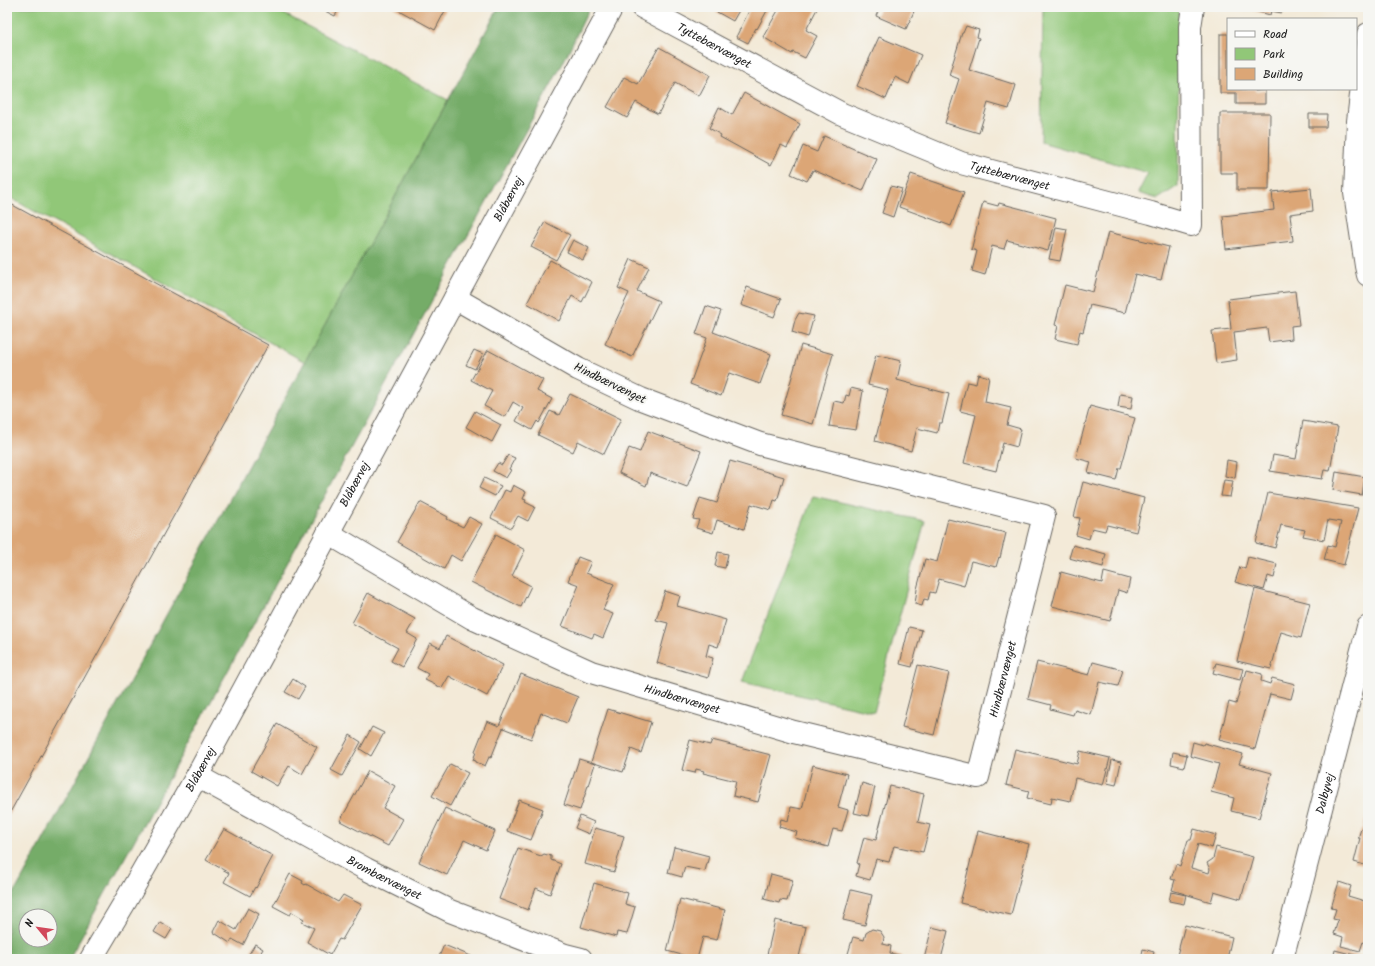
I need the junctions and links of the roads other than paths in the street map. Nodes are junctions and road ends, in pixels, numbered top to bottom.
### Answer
1 (612, 7) edge
2 (642, 7) edge
3 (1193, 7) edge
4 (1368, 34) edge
5 (1368, 275) edge
6 (455, 298) junction
7 (328, 533) junction
8 (1368, 627) edge
9 (197, 776) junction
10 (91, 959) edge
11 (581, 959) edge
12 (1282, 959) edge

1 - 6 street, Blåbærvej
2 - 3 street, Tyttebærvænget
4 - 5 street
6 - 7 street, Blåbærvej
6 - 7 street, Hindbærvænget
7 - 9 street, Blåbærvej
8 - 12 street, Dalbyvej
9 - 10 street, Blåbærvej
9 - 11 street, Brombærvænget

